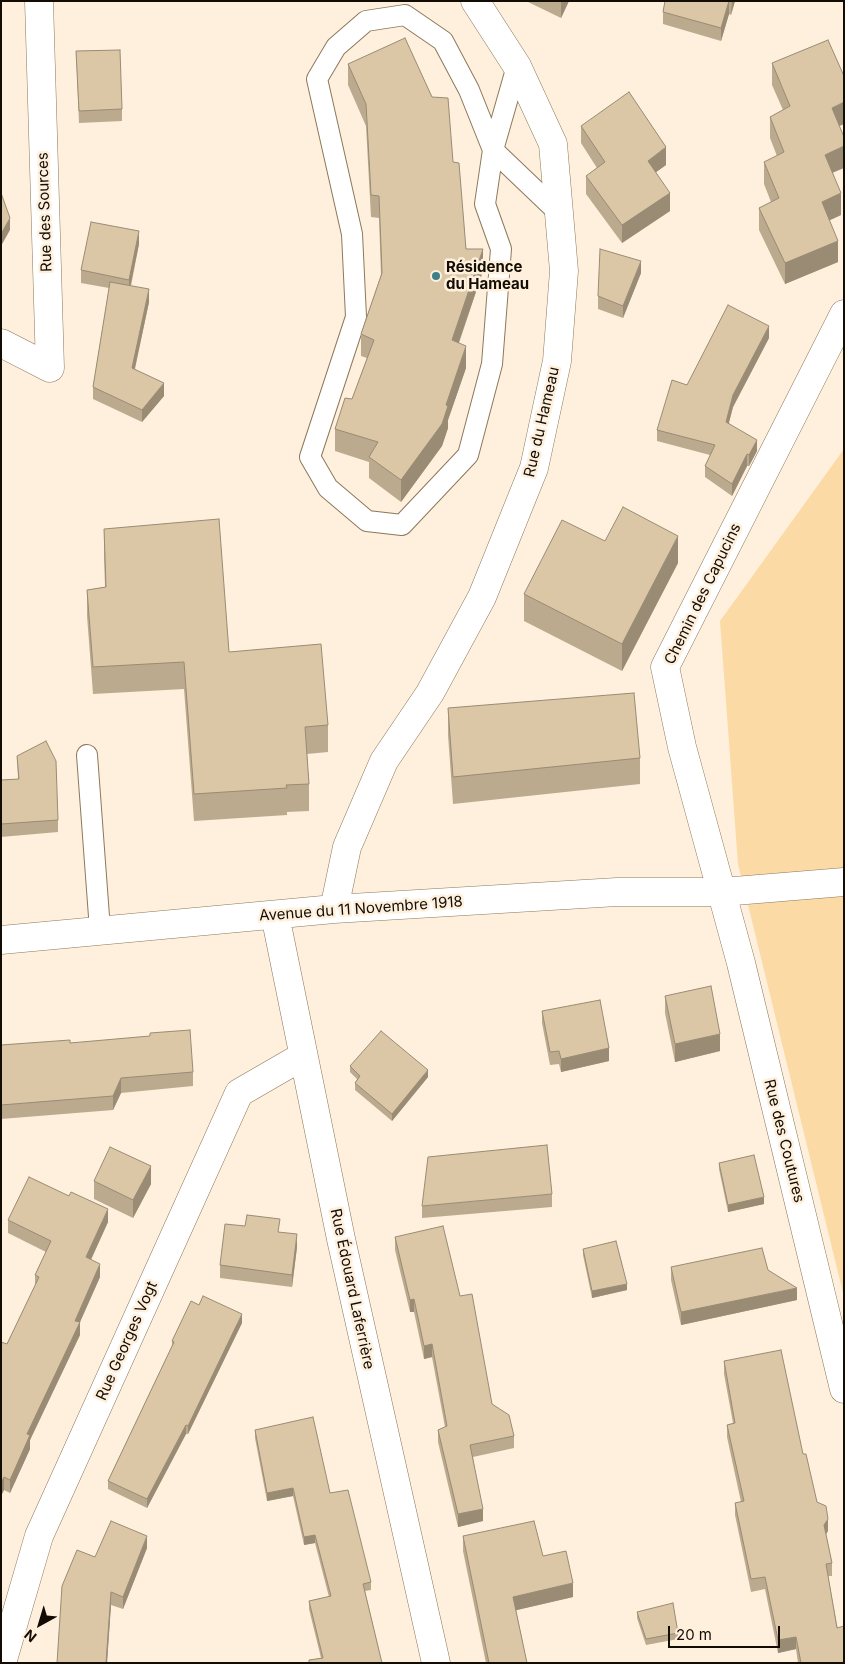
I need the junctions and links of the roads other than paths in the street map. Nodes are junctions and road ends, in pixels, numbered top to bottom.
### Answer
1 (39, 1) edge
2 (475, 1) edge
3 (517, 66) junction
4 (493, 150) junction
5 (559, 213) junction
6 (844, 314) edge
7 (1, 343) edge
8 (87, 756) dead end
9 (844, 882) edge
10 (722, 892) junction
11 (334, 909) junction
12 (274, 914) junction
13 (100, 930) junction
14 (1, 940) edge
15 (303, 1056) junction
16 (844, 1390) edge
17 (2, 1663) edge
18 (436, 1663) edge

1 - 7 street, Rue des Sources
2 - 3 street, Rue du Hameau
3 - 4 lane
3 - 5 street, Rue du Hameau
4 - 4 lane
4 - 5 lane
5 - 11 street, Rue du Hameau
6 - 10 street, Chemin des Capucins
8 - 13 lane
9 - 10 street, Avenue du 11 Novembre 1918
10 - 11 street, Avenue du 11 Novembre 1918
10 - 16 street, Rue des Coutures
11 - 12 street, Avenue du 11 Novembre 1918
12 - 13 street, Avenue du 11 Novembre 1918
12 - 15 street, Rue Édouard Laferrière
13 - 14 street, Avenue du 11 Novembre 1918
15 - 17 street, Rue Georges Vogt
15 - 18 street, Rue Édouard Laferrière

